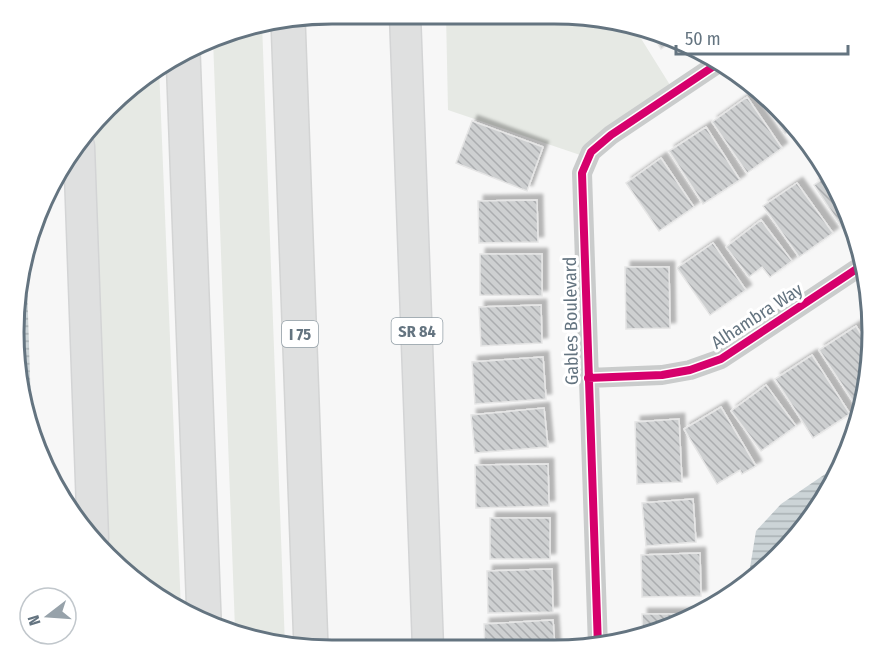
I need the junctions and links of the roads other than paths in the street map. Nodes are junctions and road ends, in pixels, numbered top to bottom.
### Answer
1 (405, 24) edge
2 (288, 28) edge
3 (183, 62) edge
4 (712, 67) edge
5 (79, 156) edge
6 (856, 270) edge
7 (588, 378) junction
8 (93, 525) edge
9 (204, 612) edge
10 (598, 636) edge
11 (311, 639) edge
12 (428, 640) edge

1 - 12 main road, SR 84
2 - 11 highway, I 75
3 - 9 highway
4 - 7 street, Gables Boulevard
5 - 8 main road
6 - 7 street, Alhambra Way
7 - 10 street, Gables Boulevard

